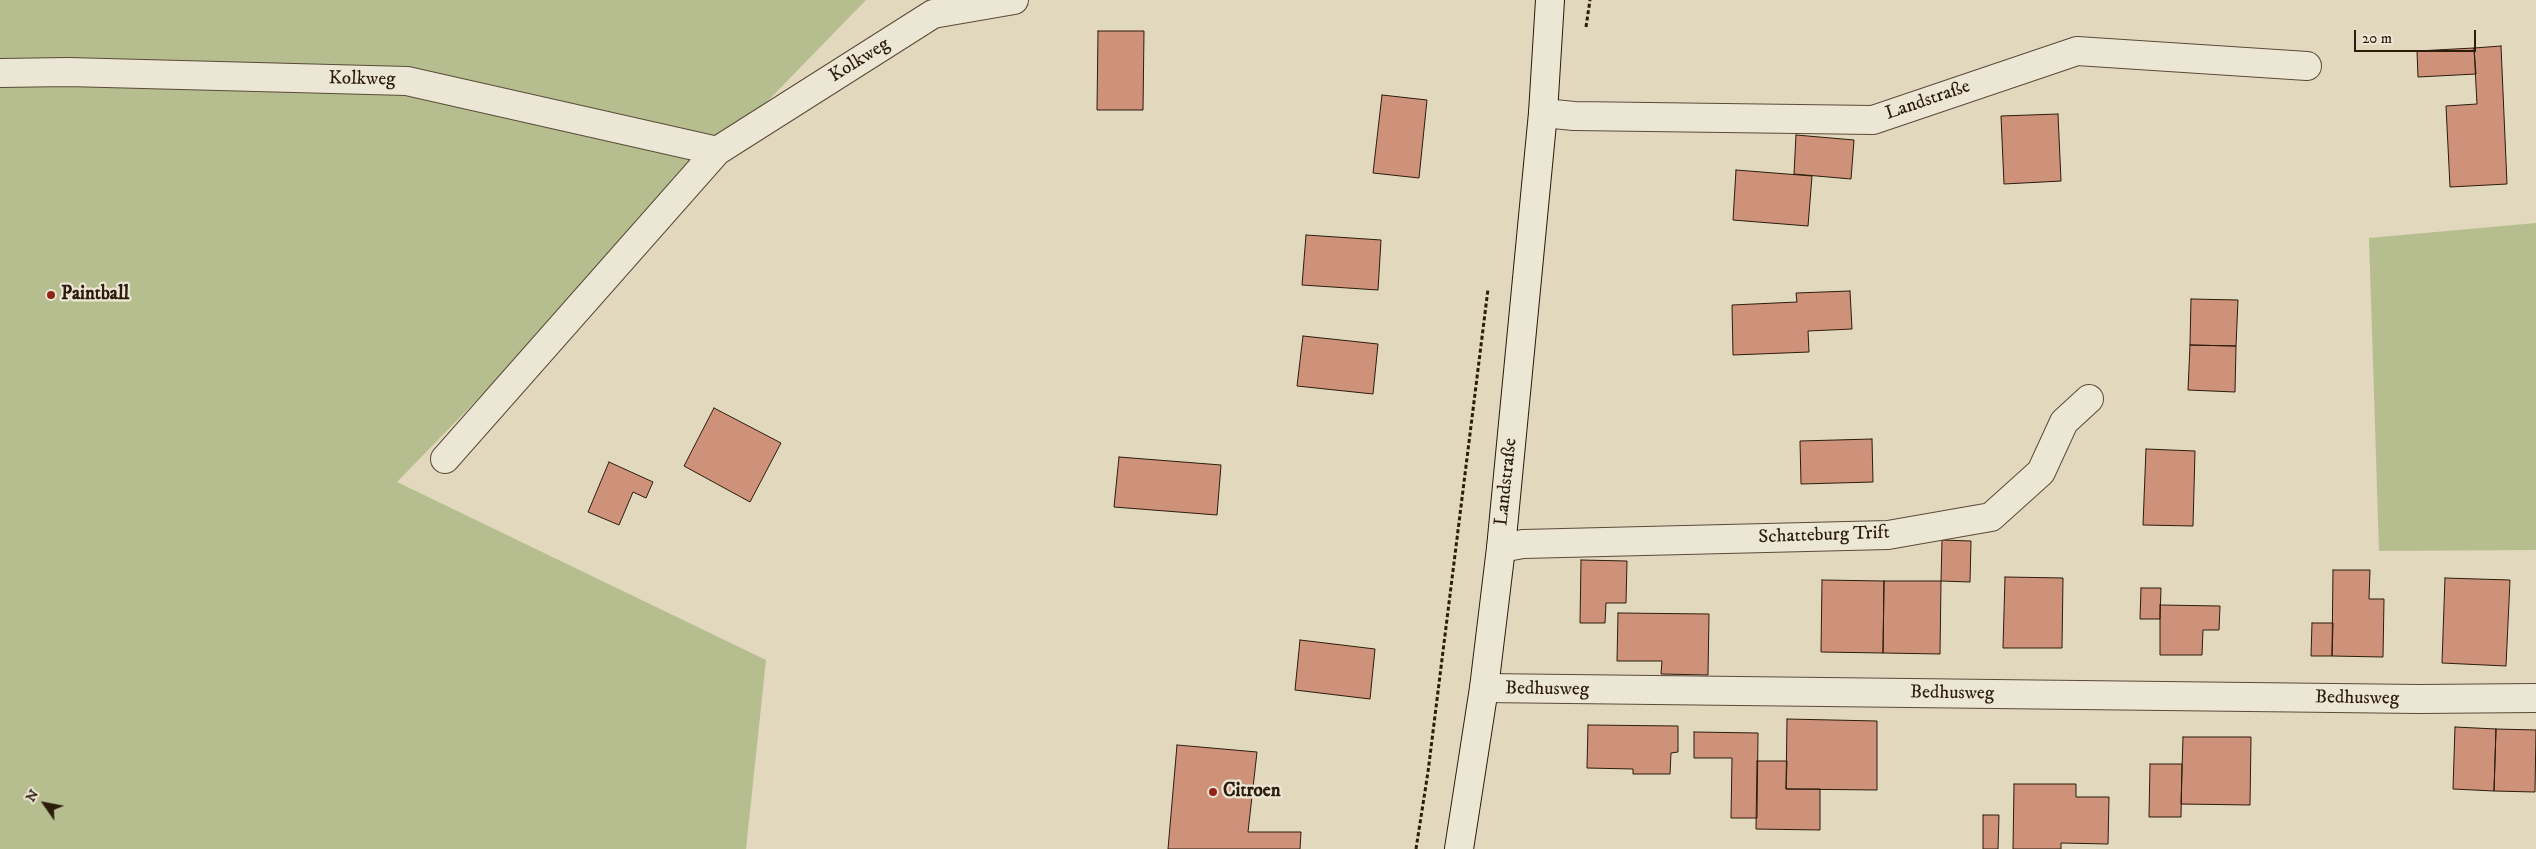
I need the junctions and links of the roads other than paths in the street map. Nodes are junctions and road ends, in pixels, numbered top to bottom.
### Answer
1 (1014, 0) edge
2 (1550, 0) edge
3 (2307, 66) dead end
4 (0, 73) edge
5 (1543, 113) junction
6 (717, 151) junction
7 (2089, 399) dead end
8 (445, 459) dead end
9 (1500, 548) junction
10 (1484, 688) junction
11 (2536, 698) edge
12 (1459, 849) edge

1 - 6 street, Kolkweg
2 - 5 street, Landstraße
3 - 5 street, Landstraße
4 - 6 street, Kolkweg
5 - 9 street, Landstraße
6 - 8 street, Kolkweg
7 - 9 street, Schatteburg Trift
9 - 10 street, Landstraße
10 - 11 street, Bedhusweg
10 - 12 street, Landstraße

